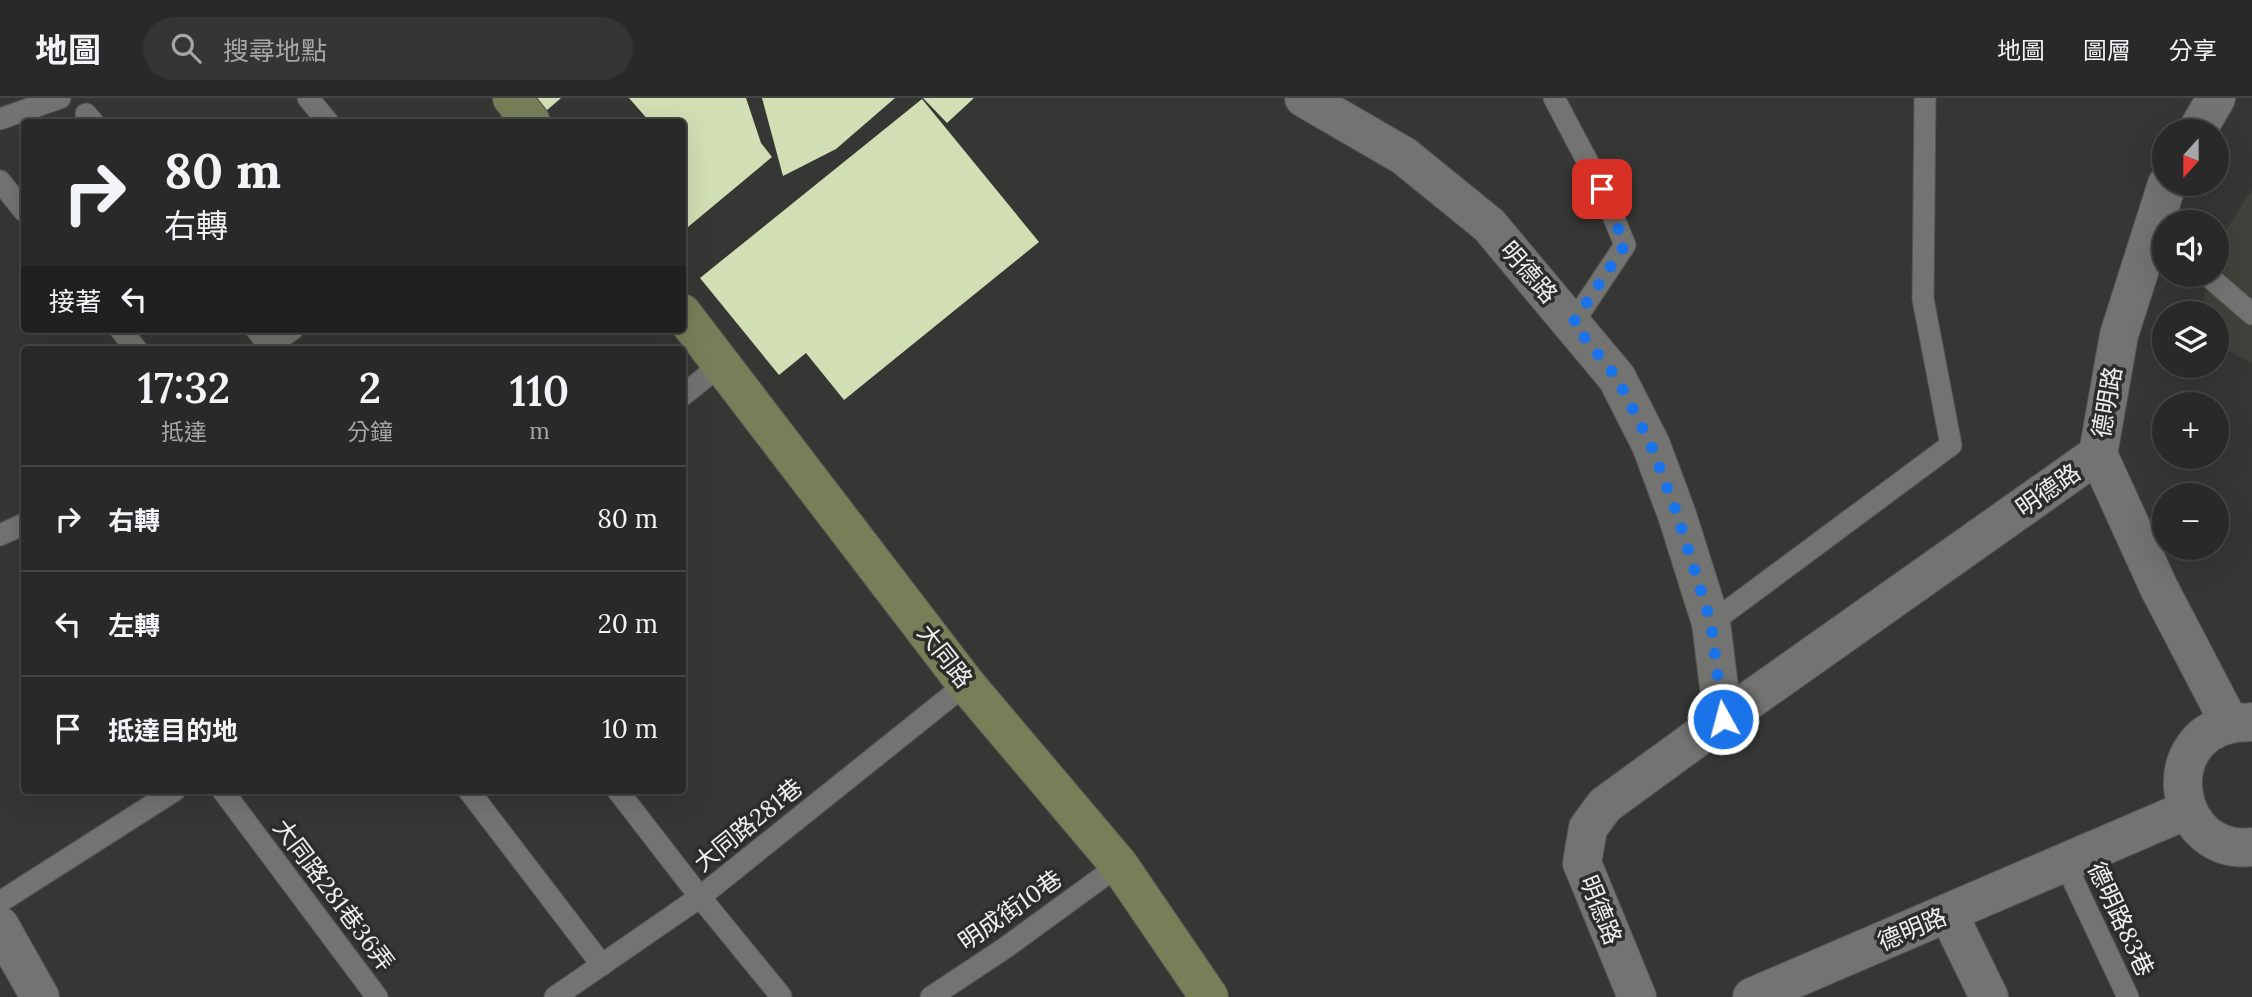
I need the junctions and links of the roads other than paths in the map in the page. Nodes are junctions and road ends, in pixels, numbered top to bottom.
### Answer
1 (60, 98) edge
2 (308, 98) edge
3 (512, 98) edge
4 (1304, 98) edge
5 (1554, 98) edge
6 (1925, 98) edge
7 (2216, 98) edge
8 (0, 119) edge
9 (326, 119) edge
10 (529, 119) edge
11 (2204, 119) edge
12 (0, 180) edge
13 (21, 207) edge
14 (2152, 254) edge
15 (2221, 287) edge
16 (2252, 314) edge
17 (686, 318) edge
18 (1573, 323) junction
19 (284, 333) edge
20 (263, 342) edge
21 (723, 363) junction
22 (686, 393) edge
23 (2098, 454) junction
24 (21, 525) edge
25 (0, 535) edge
26 (1711, 623) junction
27 (966, 684) junction
28 (1723, 719) junction
29 (2241, 723) edge
30 (169, 794) edge
31 (225, 794) edge
32 (471, 794) edge
33 (620, 794) edge
34 (2187, 810) junction
35 (2252, 847) edge
36 (2065, 863) junction
37 (1119, 865) junction
38 (700, 897) junction
39 (0, 902) edge
40 (1948, 913) junction
41 (0, 926) edge
42 (602, 965) junction
43 (781, 996) edge
44 (40, 997) edge
45 (377, 997) edge
46 (555, 997) edge
47 (931, 997) edge
48 (1209, 997) edge
49 (1637, 997) edge
50 (1752, 997) edge
51 (1989, 997) edge
52 (2128, 997) edge

1 - 8 lane
2 - 9 lane
3 - 10 street
4 - 18 street, 明德路
5 - 18 lane
6 - 26 lane
7 - 11 street
12 - 13 lane
14 - 23 street, 德明路
15 - 16 lane
17 - 21 street, 大同路
18 - 26 street, 明德路
19 - 20 lane
21 - 22 lane
21 - 27 street, 大同路
23 - 28 street, 明德路
23 - 29 street, 德明路
24 - 25 lane
26 - 28 street, 明德路
27 - 37 street, 大同路
27 - 38 lane, 大同路281巷
28 - 49 street, 明德路
29 - 34 street, 德明路
30 - 39 lane
31 - 45 lane, 大同路281巷36弄
32 - 42 lane
33 - 38 lane
34 - 35 street
34 - 36 street, 德明路
36 - 40 street, 德明路
36 - 52 lane, 德明路83巷
37 - 47 lane, 明成街10巷
37 - 48 street, 大同路
38 - 42 lane, 大同路281巷
38 - 43 lane
40 - 50 street, 德明路
40 - 51 street
41 - 44 street
42 - 46 lane, 大同路281巷

